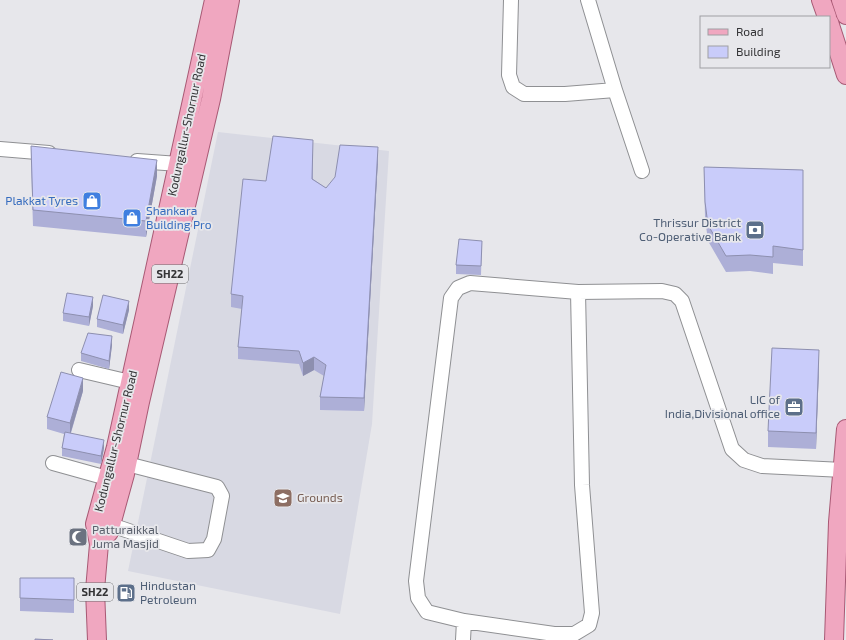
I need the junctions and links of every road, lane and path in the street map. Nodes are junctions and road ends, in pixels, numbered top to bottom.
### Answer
1 (214, 0) edge
2 (230, 0) edge
3 (511, 0) edge
4 (588, 0) edge
5 (821, 0) edge
6 (841, 0) edge
7 (846, 15) edge
8 (830, 16) edge
9 (833, 22) edge
10 (846, 75) edge
11 (615, 90) junction
12 (0, 149) edge
13 (63, 154) edge
14 (125, 160) edge
15 (179, 164) junction
16 (642, 171) dead end
17 (578, 292) junction
18 (79, 370) dead end
19 (130, 382) junction
20 (846, 429) edge
21 (53, 463) dead end
22 (127, 464) junction
23 (843, 470) junction
24 (107, 478) junction
25 (842, 522) edge
26 (111, 525) junction
27 (98, 544) junction
28 (464, 621) junction
29 (580, 637) edge
30 (97, 640) edge
31 (463, 640) edge
32 (834, 640) edge

1 - 15 main road, Kodungallur-Shornur Road / SH22
2 - 22 main road, Kodungallur-Shornur Road / SH22
3 - 11 street
4 - 11 street
5 - 8 main road
6 - 7 main road
9 - 10 main road
11 - 16 street
12 - 13 street
14 - 15 street
15 - 19 main road, Kodungallur-Shornur Road / SH22
17 - 23 street
17 - 28 street
17 - 29 street
18 - 19 street
19 - 24 main road, Kodungallur-Shornur Road / SH22
20 - 23 main road
21 - 24 street
22 - 26 main road, Kodungallur-Shornur Road / SH22
22 - 26 street
23 - 25 main road
24 - 27 main road, Kodungallur-Shornur Road / SH22
25 - 32 main road
26 - 27 main road, Kodungallur-Shornur Road / SH22
27 - 30 main road, SH22
28 - 29 street
28 - 31 street

